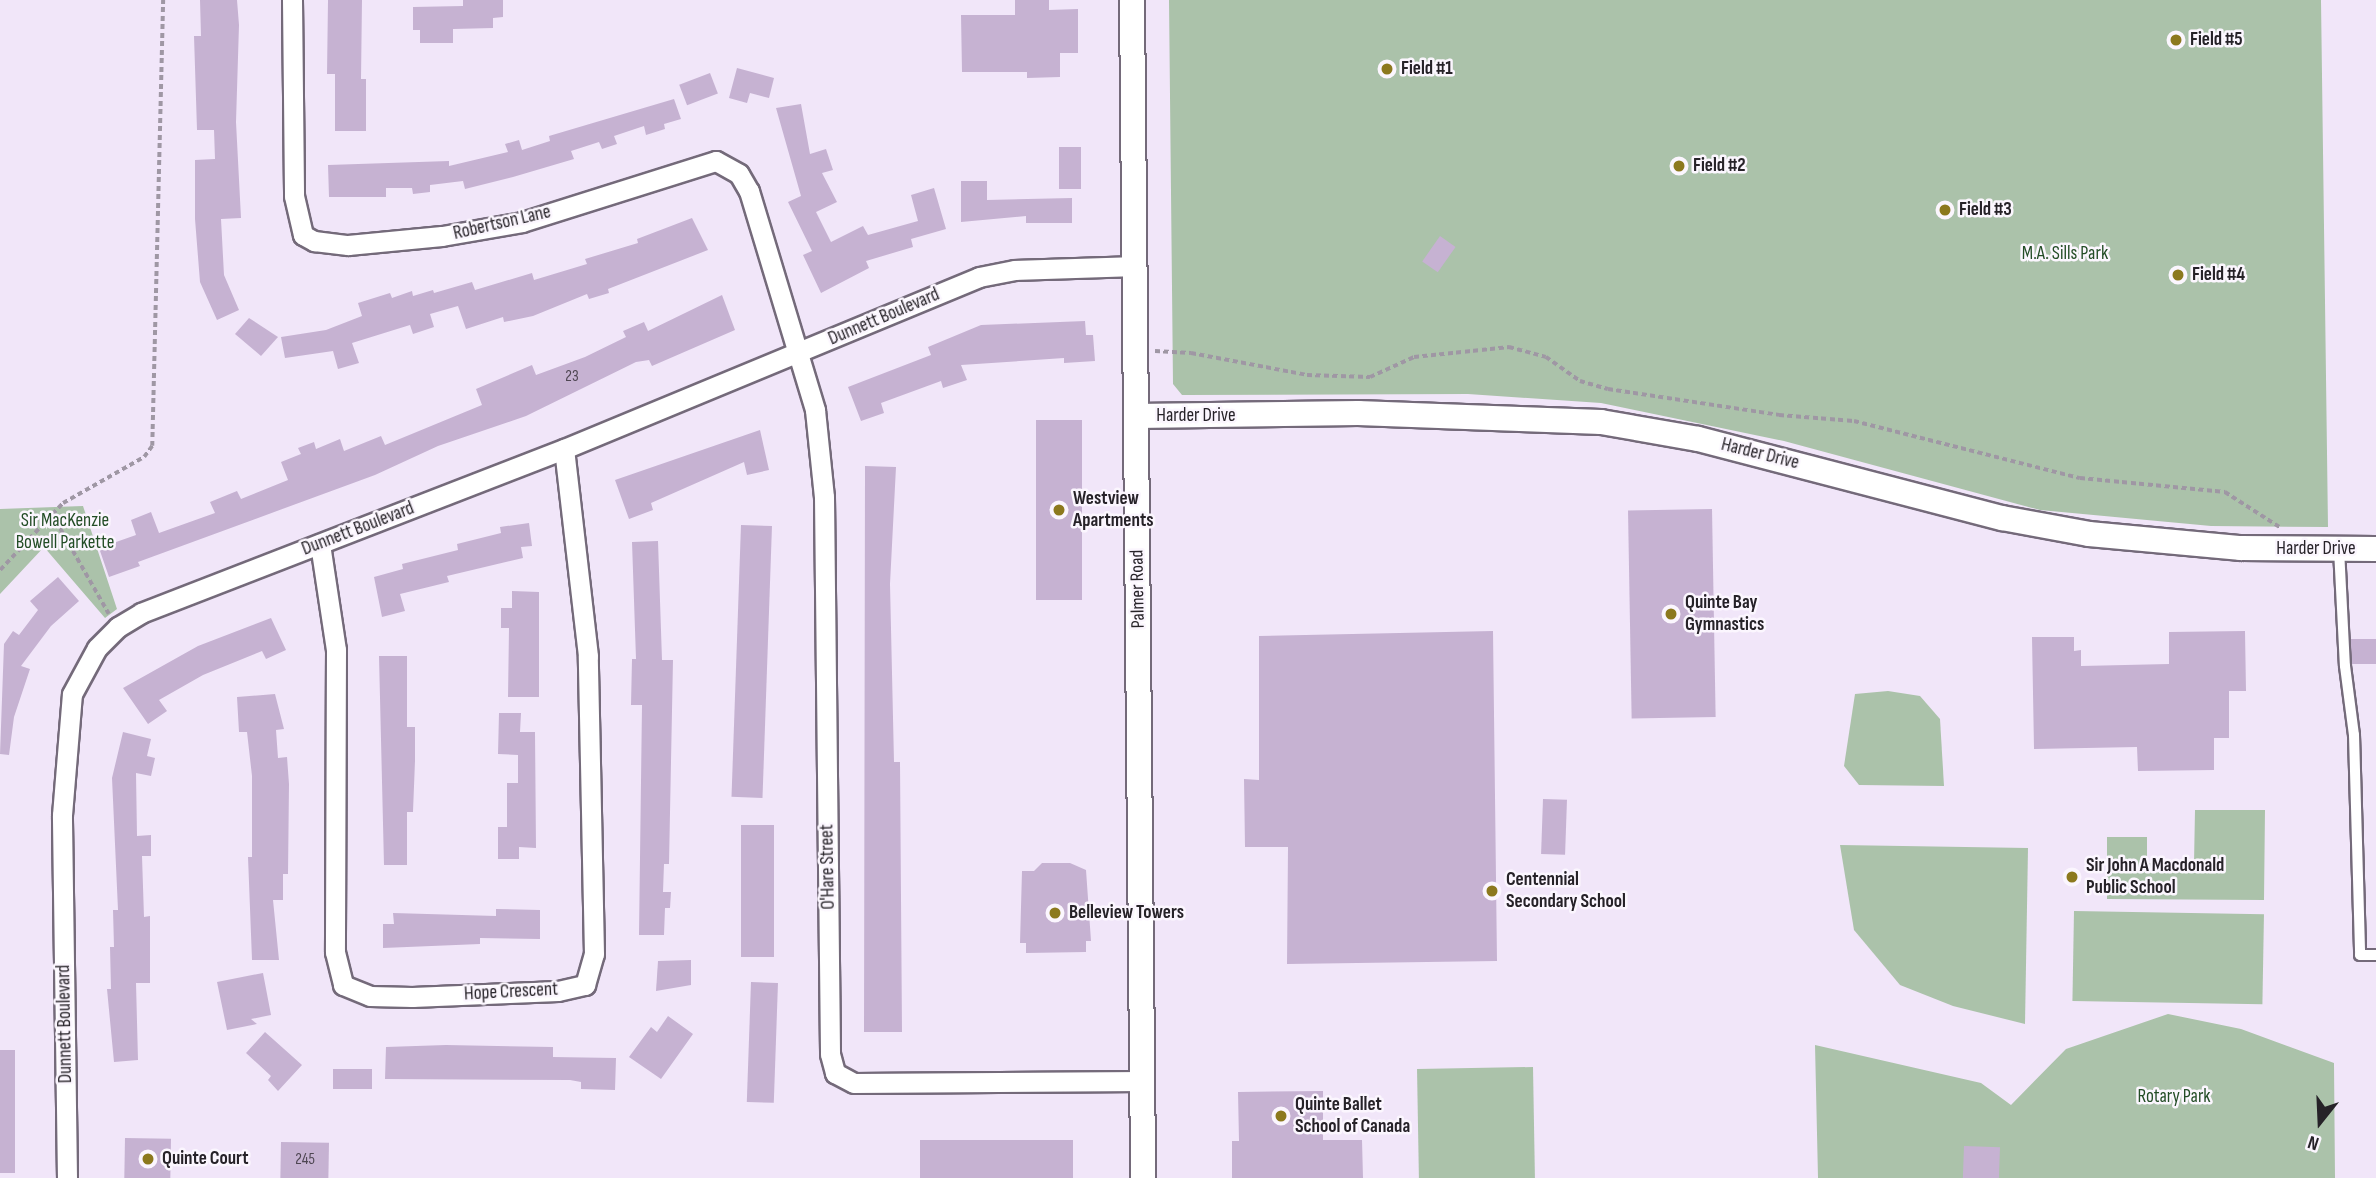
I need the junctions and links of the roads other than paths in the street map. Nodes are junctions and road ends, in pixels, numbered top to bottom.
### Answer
1 (292, 0) edge
2 (1132, 0) edge
3 (1135, 266) junction
4 (802, 352) junction
5 (1136, 416) junction
6 (564, 449) junction
7 (320, 544) junction
8 (2339, 549) junction
9 (2376, 549) edge
10 (2376, 956) edge
11 (1143, 1081) junction
12 (67, 1178) edge
13 (1143, 1178) edge

1 - 4 street, Robertson Lane
2 - 3 street, Palmer Road
3 - 4 street, Dunnett Boulevard
3 - 5 street, Palmer Road
4 - 6 street, Dunnett Boulevard
4 - 11 street, O'Hare Street
5 - 8 street, Harder Drive
5 - 11 street, Palmer Road
6 - 7 street, Dunnett Boulevard
6 - 7 street, Hope Crescent
7 - 12 street, Dunnett Boulevard
8 - 9 street, Harder Drive
8 - 10 lane
11 - 13 street, Palmer Road

